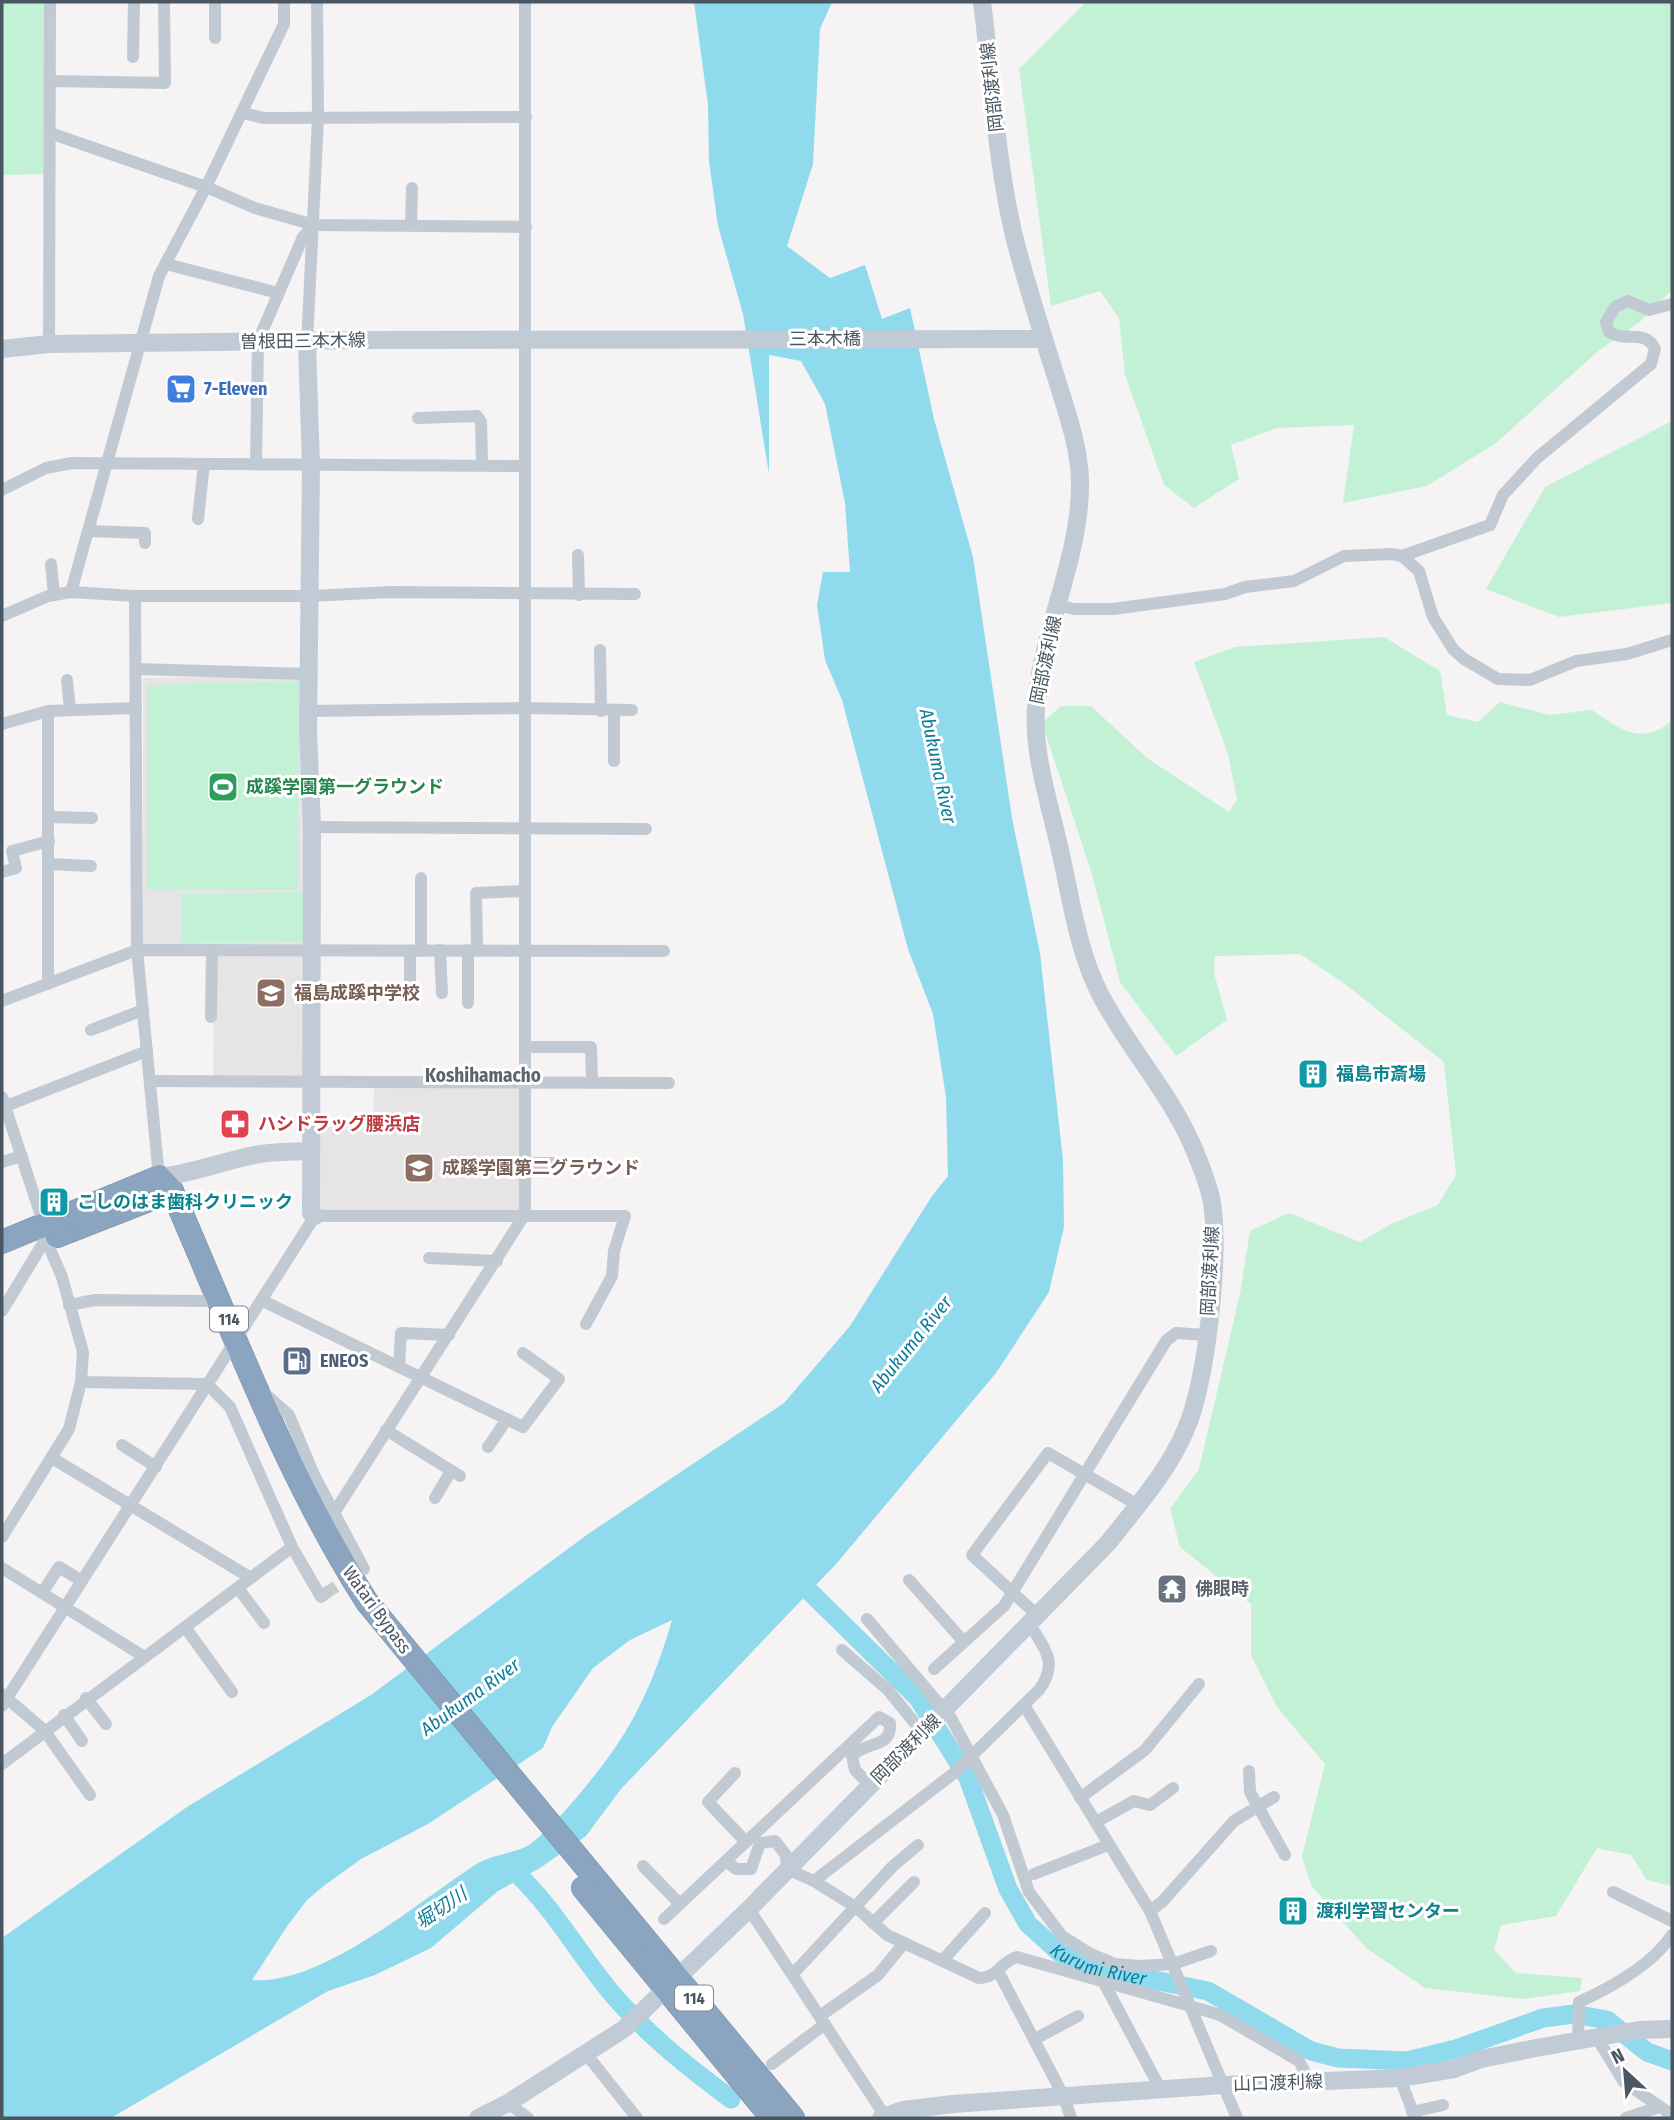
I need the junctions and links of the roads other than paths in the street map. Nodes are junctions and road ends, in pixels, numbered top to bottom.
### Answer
1 (50, 2) edge
2 (134, 2) edge
3 (164, 2) edge
4 (215, 2) edge
5 (284, 2) edge
6 (317, 2) edge
7 (525, 2) edge
8 (982, 2) edge
9 (215, 38) dead end
10 (133, 57) dead end
11 (50, 81) junction
12 (242, 113) junction
13 (526, 117) junction
14 (318, 118) junction
15 (50, 133) junction
16 (206, 187) junction
17 (412, 188) dead end
18 (314, 225) junction
19 (411, 225) junction
20 (526, 228) junction
21 (166, 264) junction
22 (278, 293) junction
23 (1672, 304) edge
24 (1044, 339) junction
25 (606, 340) joint
26 (258, 341) junction
27 (524, 342) junction
28 (307, 343) junction
29 (49, 344) junction
30 (140, 344) junction
31 (2, 349) edge
32 (418, 418) dead end
33 (108, 463) junction
34 (204, 464) junction
35 (256, 464) junction
36 (482, 465) junction
37 (311, 466) junction
38 (525, 466) junction
39 (2, 490) edge
40 (198, 519) dead end
41 (88, 531) junction
42 (145, 543) dead end
43 (578, 555) dead end
44 (1402, 556) junction
45 (51, 564) dead end
46 (71, 592) junction
47 (526, 594) junction
48 (579, 594) junction
49 (635, 594) dead end
50 (54, 595) junction
51 (135, 596) junction
52 (309, 596) junction
53 (1057, 604) junction
54 (2, 616) edge
55 (1672, 640) edge
56 (600, 650) dead end
57 (136, 669) junction
58 (309, 674) junction
59 (67, 680) dead end
60 (136, 708) junction
61 (526, 708) junction
62 (70, 710) junction
63 (632, 710) dead end
64 (48, 711) junction
65 (308, 711) junction
66 (608, 711) junction
67 (2, 723) edge
68 (614, 761) dead end
69 (49, 817) junction
70 (92, 818) dead end
71 (312, 827) junction
72 (525, 829) junction
73 (646, 829) dead end
74 (49, 841) junction
75 (48, 864) junction
76 (91, 866) dead end
77 (2, 872) edge
78 (421, 878) dead end
79 (525, 891) junction
80 (313, 949) junction
81 (137, 950) junction
82 (212, 950) junction
83 (440, 950) junction
84 (473, 950) junction
85 (416, 951) junction
86 (524, 951) junction
87 (664, 951) dead end
88 (48, 984) junction
89 (442, 993) dead end
90 (410, 996) dead end
91 (2, 1001) edge
92 (468, 1003) dead end
93 (143, 1010) junction
94 (211, 1017) dead end
95 (91, 1030) dead end
96 (525, 1047) junction
97 (147, 1051) junction
98 (150, 1081) junction
99 (310, 1081) junction
100 (525, 1083) junction
101 (592, 1083) junction
102 (669, 1083) dead end
103 (4, 1102) edge
104 (310, 1151) junction
105 (22, 1156) junction
106 (2, 1162) edge
107 (525, 1163) junction
108 (563, 1163) dead end
109 (164, 1189) junction
110 (525, 1213) junction
111 (316, 1216) junction
112 (46, 1238) junction
113 (2, 1242) edge
114 (2, 1257) edge
115 (429, 1258) dead end
116 (497, 1261) junction
117 (206, 1301) junction
118 (263, 1301) junction
119 (68, 1305) junction
120 (2, 1311) edge
121 (586, 1324) dead end
122 (449, 1335) junction
123 (1206, 1335) junction
124 (233, 1346) junction
125 (523, 1353) dead end
126 (399, 1367) junction
127 (419, 1377) junction
128 (81, 1382) junction
129 (208, 1384) junction
130 (258, 1387) junction
131 (507, 1419) junction
132 (386, 1430) junction
133 (122, 1445) dead end
134 (488, 1447) dead end
135 (52, 1458) junction
136 (156, 1467) junction
137 (1087, 1475) junction
138 (435, 1498) dead end
139 (1138, 1504) junction
140 (132, 1507) junction
141 (334, 1513) junction
142 (2, 1537) edge
143 (292, 1547) junction
144 (2, 1568) edge
145 (364, 1569) dead end
146 (251, 1578) junction
147 (909, 1580) dead end
148 (82, 1581) junction
149 (237, 1588) junction
150 (1014, 1591) junction
151 (42, 1593) junction
152 (326, 1593) dead end
153 (65, 1608) junction
154 (372, 1617) junction
155 (867, 1619) dead end
156 (1033, 1619) junction
157 (264, 1622) dead end
158 (184, 1627) junction
159 (964, 1642) junction
160 (842, 1650) dead end
161 (143, 1656) junction
162 (934, 1669) dead end
163 (1199, 1684) dead end
164 (232, 1692) dead end
165 (86, 1698) junction
166 (4, 1699) edge
167 (1024, 1705) junction
168 (945, 1710) junction
169 (64, 1715) junction
170 (106, 1724) dead end
171 (44, 1730) junction
172 (924, 1730) junction
173 (82, 1741) dead end
174 (972, 1754) junction
175 (2, 1764) edge
176 (1248, 1771) dead end
177 (735, 1773) dead end
178 (870, 1785) junction
179 (1173, 1788) dead end
180 (90, 1795) dead end
181 (1274, 1797) dead end
182 (1080, 1798) junction
183 (1257, 1805) junction
184 (1096, 1822) junction
185 (746, 1842) junction
186 (918, 1845) dead end
187 (1108, 1845) junction
188 (1285, 1855) dead end
189 (726, 1861) junction
190 (643, 1866) dead end
191 (787, 1869) junction
192 (1034, 1874) dead end
193 (814, 1881) junction
194 (914, 1882) dead end
195 (1613, 1892) dead end
196 (680, 1905) junction
197 (857, 1908) junction
198 (749, 1909) junction
199 (1150, 1911) junction
200 (985, 1913) dead end
201 (664, 1919) dead end
202 (1672, 1921) edge
203 (873, 1923) junction
204 (1672, 1935) edge
205 (904, 1943) junction
206 (1211, 1951) dead end
207 (943, 1960) junction
208 (1172, 1964) junction
209 (998, 1971) junction
210 (793, 1974) junction
211 (1104, 1983) junction
212 (672, 1984) junction
213 (1190, 2006) junction
214 (1078, 2016) dead end
215 (822, 2020) junction
216 (1672, 2029) edge
217 (1578, 2033) junction
218 (1597, 2038) junction
219 (1035, 2039) junction
220 (587, 2055) junction
221 (772, 2064) dead end
222 (1400, 2078) junction
223 (1310, 2082) junction
224 (1223, 2085) junction
225 (1161, 2090) junction
226 (1065, 2097) junction
227 (508, 2104) junction
228 (1443, 2105) dead end
229 (1659, 2107) junction
230 (1413, 2115) edge
231 (1672, 2115) edge
232 (883, 2117) edge
233 (478, 2118) edge
234 (528, 2118) edge
235 (637, 2118) edge
236 (772, 2118) edge
237 (793, 2118) edge
238 (1071, 2118) edge
239 (1237, 2118) edge
240 (1626, 2118) edge

1 - 11 street
2 - 10 street
3 - 11 street
4 - 9 street
5 - 12 street
6 - 14 street
7 - 13 street
8 - 24 main road, 岡部渡利線
11 - 15 street
12 - 14 street
12 - 16 street
13 - 14 street
13 - 20 street
14 - 18 street
15 - 16 street
15 - 29 street
16 - 18 street
16 - 21 street
17 - 19 street
18 - 19 street
18 - 22 street
18 - 28 street
19 - 20 street
20 - 27 street
21 - 22 street
21 - 30 street
22 - 26 street
23 - 44 street
24 - 25 main road, 三本木橋
24 - 53 main road, 岡部渡利線
25 - 27 main road, 曽根田三本木線
26 - 28 main road, 曽根田三本木線
26 - 30 main road, 曽根田三本木線
26 - 35 street
27 - 28 main road, 曽根田三本木線
27 - 38 street
28 - 37 main road
29 - 30 main road, 曽根田三本木線
29 - 31 main road, 曽根田三本木線
30 - 33 street
32 - 36 street
33 - 34 street
33 - 39 street
33 - 41 street
34 - 35 street
34 - 40 street
35 - 37 street
36 - 37 street
36 - 38 street
37 - 52 main road
38 - 47 street
41 - 42 street
41 - 46 street
43 - 48 street
44 - 53 street
44 - 55 street
45 - 50 street
46 - 50 street
46 - 51 street
47 - 48 street
47 - 52 street
47 - 61 street
48 - 49 street
50 - 54 street
51 - 52 street
51 - 57 street
52 - 58 main road
53 - 123 main road, 岡部渡利線
56 - 66 street
57 - 58 street
57 - 60 street
58 - 65 main road
59 - 62 street
60 - 62 street
60 - 81 street
61 - 65 street
61 - 66 street
61 - 72 street
62 - 64 street
63 - 66 street
64 - 67 street
64 - 69 street
65 - 71 main road
66 - 68 street
69 - 70 street
69 - 74 street
71 - 72 street
71 - 80 main road
72 - 73 street
72 - 79 street
74 - 75 street
74 - 77 street
75 - 76 street
75 - 88 street
78 - 85 street
79 - 84 street
79 - 86 street
80 - 82 street
80 - 85 street
80 - 99 main road
81 - 82 street
81 - 88 street
81 - 93 street
82 - 94 street
83 - 84 street
83 - 85 street
83 - 89 street
84 - 86 street
84 - 92 street
85 - 90 street
86 - 87 street
86 - 96 street
88 - 91 street
93 - 95 street
93 - 97 street
96 - 100 street
96 - 101 street
97 - 98 street
97 - 103 street
98 - 99 street
98 - 109 street
99 - 100 street
99 - 104 main road
100 - 101 street
100 - 107 street
101 - 102 street
103 - 105 street
104 - 109 main road
104 - 111 main road
105 - 106 street
105 - 112 street
107 - 108 street
107 - 110 street
109 - 112 highway
109 - 117 highway, Watari Bypass / 114
109 - 124 highway, Watari Bypass / 114
110 - 111 street
110 - 116 street
110 - 121 street
111 - 118 street
112 - 113 highway
112 - 114 highway
112 - 119 street
112 - 120 street
115 - 116 street
116 - 122 street
117 - 119 street
117 - 124 highway, Watari Bypass / 114
118 - 124 street
118 - 126 street
119 - 128 street
122 - 126 street
122 - 127 street
123 - 137 street
123 - 139 main road, 岡部渡利線
124 - 129 street
124 - 130 highway, Watari Bypass / 114
124 - 154 highway, Watari Bypass / 114
125 - 131 street
126 - 127 street
127 - 131 street
127 - 132 street
128 - 129 street
128 - 135 street
129 - 136 street
129 - 143 street
130 - 141 street
130 - 154 highway, Watari Bypass / 114
131 - 134 street
132 - 138 street
132 - 141 street
133 - 136 street
135 - 140 street
135 - 142 street
136 - 140 street
137 - 139 street
137 - 150 street
137 - 150 street
139 - 156 main road, 岡部渡利線
140 - 146 street
140 - 148 street
141 - 145 street
143 - 146 street
143 - 152 street
144 - 151 street
146 - 149 street
147 - 159 street
148 - 151 street
148 - 153 street
149 - 157 street
149 - 158 street
150 - 156 street
150 - 159 street
151 - 153 street
153 - 161 street
153 - 166 street
154 - 212 highway, Watari Bypass / 114
155 - 168 street
156 - 167 street
156 - 168 main road, 岡部渡利線
158 - 161 street
158 - 164 street
159 - 162 street
160 - 172 street
161 - 165 street
163 - 182 street
165 - 169 street
165 - 170 street
166 - 171 street
167 - 174 street
167 - 182 street
168 - 172 main road, 岡部渡利線
168 - 174 street
169 - 171 street
169 - 173 street
171 - 175 street
171 - 180 street
172 - 178 main road, 岡部渡利線
174 - 193 street
174 - 208 street
176 - 183 street
177 - 185 street
178 - 185 street
178 - 191 main road, 岡部渡利線
179 - 184 street
181 - 183 street
182 - 184 street
183 - 188 street
183 - 199 street
184 - 187 street
185 - 189 street
186 - 197 street
187 - 192 street
187 - 199 street
189 - 191 street
189 - 196 street
190 - 196 street
191 - 193 street
191 - 198 main road, 岡部渡利線
193 - 197 street
194 - 203 street
195 - 202 street
196 - 201 street
197 - 203 street
197 - 210 street
198 - 210 street
198 - 212 main road, 岡部渡利線
199 - 208 street
200 - 207 street
203 - 205 street
204 - 217 street
205 - 207 street
205 - 215 street
206 - 208 street
207 - 209 street
208 - 213 street
209 - 211 street
209 - 219 street
210 - 215 street
211 - 213 street
211 - 225 street
212 - 220 main road, 岡部渡利線
212 - 236 highway, Watari Bypass / 114
212 - 237 highway, Watari Bypass / 114
213 - 223 street
213 - 224 street
214 - 219 street
215 - 221 street
215 - 232 street
216 - 218 main road, 山口渡利線
217 - 218 main road, 山口渡利線
217 - 222 main road, 山口渡利線
218 - 229 street
219 - 226 street
220 - 227 main road, 岡部渡利線
220 - 235 street
222 - 223 main road, 山口渡利線
222 - 230 street
223 - 224 main road, 山口渡利線
224 - 225 main road, 山口渡利線
224 - 239 street
225 - 226 main road, 山口渡利線
226 - 232 main road, 山口渡利線
226 - 238 street
227 - 233 main road, 岡部渡利線
227 - 234 street
228 - 230 street
229 - 231 street
229 - 240 street

